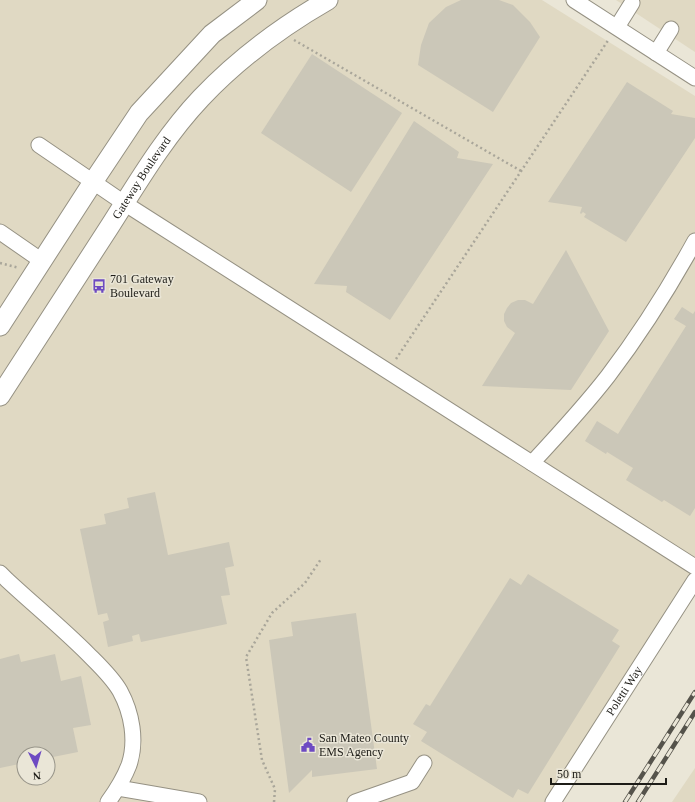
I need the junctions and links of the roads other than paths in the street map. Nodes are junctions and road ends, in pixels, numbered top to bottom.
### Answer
1 (257, 0) edge
2 (328, 0) edge
3 (574, 0) edge
4 (632, 3) dead end
5 (617, 27) junction
6 (671, 29) dead end
7 (656, 53) junction
8 (695, 78) edge
9 (39, 145) dead end
10 (92, 182) junction
11 (124, 203) junction
12 (0, 232) edge
13 (695, 241) edge
14 (42, 261) junction
15 (0, 326) edge
16 (0, 396) edge
17 (532, 464) junction
18 (695, 567) edge
19 (2, 580) edge
20 (695, 580) edge
21 (424, 763) dead end
22 (118, 788) junction
23 (108, 802) edge
24 (199, 802) edge
25 (355, 802) edge
26 (553, 802) edge

1 - 10 main road
2 - 11 main road, Gateway Boulevard
3 - 5 street
4 - 5 street
5 - 7 street
6 - 7 street
7 - 8 street
9 - 10 street
10 - 11 street
10 - 14 main road
11 - 16 main road, Gateway Boulevard
11 - 17 street
12 - 14 street
13 - 17 street
14 - 15 main road
17 - 18 street
19 - 22 street
20 - 26 street, Poletti Way
21 - 25 street
22 - 23 street
22 - 24 street

